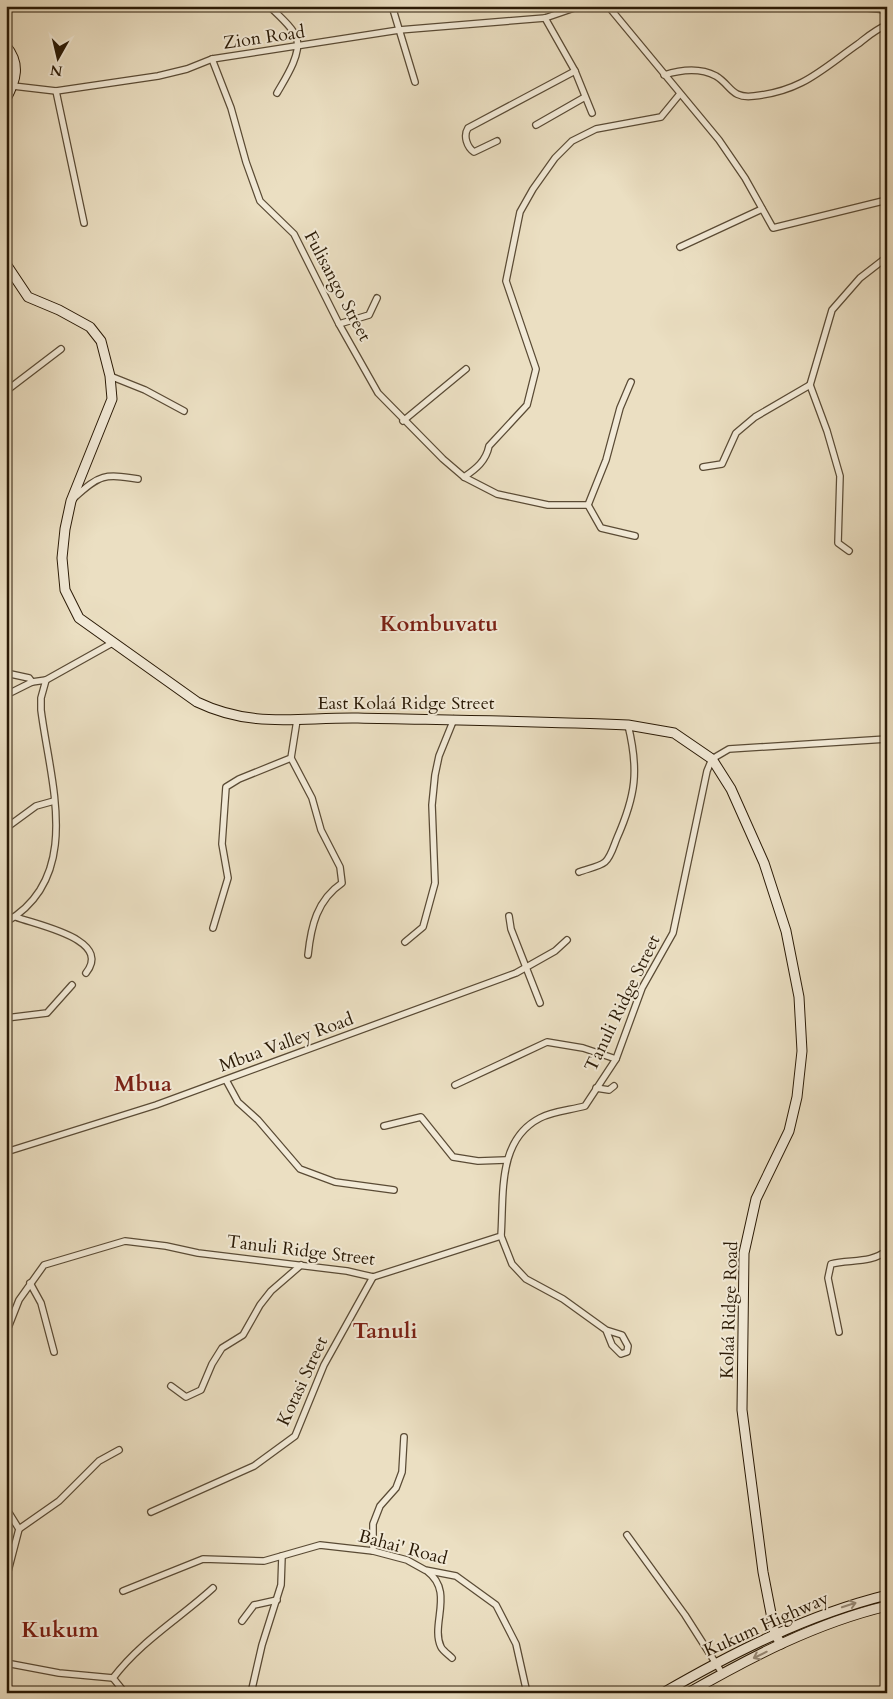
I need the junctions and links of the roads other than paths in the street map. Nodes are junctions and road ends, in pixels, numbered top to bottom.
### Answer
1 (269, 6) edge
2 (392, 6) edge
3 (580, 6) edge
4 (608, 6) edge
5 (727, 6) edge
6 (815, 6) edge
7 (848, 6) edge
8 (887, 10) edge
9 (545, 18) junction
10 (887, 25) edge
11 (399, 30) junction
12 (6, 46) edge
13 (298, 47) junction
14 (212, 59) junction
15 (575, 71) junction
16 (664, 75) junction
17 (415, 82) dead end
18 (13, 86) junction
19 (56, 91) junction
20 (277, 93) dead end
21 (679, 95) junction
22 (585, 97) junction
23 (6, 99) edge
24 (592, 113) dead end
25 (536, 125) dead end
26 (497, 141) dead end
27 (887, 200) edge
28 (762, 209) junction
29 (84, 223) dead end
30 (680, 247) dead end
31 (887, 257) edge
32 (6, 264) edge
33 (376, 298) dead end
34 (339, 324) junction
35 (61, 349) dead end
36 (466, 369) dead end
37 (110, 376) junction
38 (632, 382) dead end
39 (810, 385) junction
40 (6, 391) edge
41 (184, 412) dead end
42 (403, 421) junction
43 (703, 467) dead end
44 (464, 476) junction
45 (138, 478) dead end
46 (71, 501) junction
47 (588, 505) junction
48 (635, 536) dead end
49 (848, 551) dead end
50 (114, 642) junction
51 (6, 672) edge
52 (46, 680) junction
53 (32, 682) junction
54 (6, 695) edge
55 (454, 719) junction
56 (297, 720) junction
57 (628, 724) junction
58 (887, 739) edge
59 (292, 758) junction
60 (712, 759) junction
61 (54, 801) junction
62 (6, 828) edge
63 (579, 872) dead end
64 (16, 916) junction
65 (510, 916) dead end
66 (6, 922) edge
67 (213, 928) dead end
68 (567, 940) dead end
69 (405, 942) dead end
70 (308, 955) dead end
71 (525, 968) junction
72 (86, 973) dead end
73 (72, 986) dead end
74 (540, 1003) dead end
75 (6, 1018) edge
76 (616, 1059) junction
77 (226, 1080) junction
78 (455, 1085) dead end
79 (614, 1086) dead end
80 (596, 1088) junction
81 (384, 1126) dead end
82 (6, 1152) edge
83 (506, 1160) junction
84 (394, 1190) dead end
85 (501, 1236) junction
86 (887, 1250) edge
87 (301, 1264) junction
88 (373, 1277) junction
89 (30, 1283) junction
90 (606, 1330) dead end
91 (839, 1332) dead end
92 (6, 1333) edge
93 (54, 1352) dead end
94 (171, 1386) dead end
95 (404, 1437) dead end
96 (119, 1450) dead end
97 (6, 1508) edge
98 (151, 1512) dead end
99 (20, 1529) junction
100 (627, 1535) dead end
101 (373, 1551) junction
102 (282, 1556) junction
103 (426, 1570) junction
104 (6, 1579) edge
105 (213, 1588) dead end
106 (123, 1591) dead end
107 (887, 1594) edge
108 (277, 1600) junction
109 (887, 1606) edge
110 (242, 1621) dead end
111 (775, 1634) junction
112 (781, 1644) junction
113 (452, 1658) dead end
114 (716, 1662) junction
115 (6, 1663) edge
116 (722, 1674) junction
117 (114, 1678) junction
118 (125, 1693) edge
119 (251, 1693) edge
120 (527, 1693) edge
121 (663, 1693) edge
122 (688, 1693) edge

1 - 13 street
2 - 11 street
3 - 9 street, Zion Road
4 - 16 street
5 - 6 street
7 - 8 street
9 - 11 street, Zion Road
9 - 15 street
10 - 16 street
11 - 13 street, Zion Road
11 - 17 street
12 - 18 street
13 - 14 street, Zion Road
13 - 20 street
14 - 19 street, Zion Road
14 - 34 street, Fulisango Street
15 - 22 street
15 - 26 street
16 - 21 street
18 - 19 street, Zion Road
18 - 23 street
19 - 29 street
21 - 28 street
21 - 44 street
22 - 24 street
22 - 25 street
27 - 28 street
28 - 30 street
31 - 39 street
32 - 37 street, East Kolaá Ridge Street
33 - 34 street
34 - 42 street, Fulisango Street
35 - 40 street
36 - 42 street
37 - 41 street
37 - 46 street, East Kolaá Ridge Street
38 - 47 street
39 - 43 street
39 - 49 street
42 - 44 street, Fulisango Street
44 - 47 street, Fulisango Street
45 - 46 street
46 - 50 street, East Kolaá Ridge Street
47 - 48 street
50 - 52 street
50 - 56 street, East Kolaá Ridge Street
51 - 53 street
52 - 53 street
52 - 61 street
53 - 54 street
55 - 56 street, East Kolaá Ridge Street
55 - 57 street, East Kolaá Ridge Street
55 - 69 street
56 - 59 street
57 - 60 street, East Kolaá Ridge Street
57 - 63 street
58 - 60 street
59 - 67 street
59 - 70 street
60 - 76 street, Tanuli Ridge Street
60 - 111 street, Kolaá Ridge Road
61 - 62 street
61 - 64 street
64 - 66 street
64 - 72 street
65 - 71 street
68 - 71 street, Mbua Valley Road
71 - 74 street
71 - 77 street, Mbua Valley Road
73 - 75 street
76 - 78 street
76 - 80 street, Tanuli Ridge Street
77 - 82 street, Mbua Valley Road
77 - 84 street
79 - 80 street
80 - 83 street, Tanuli Ridge Street
81 - 83 street
83 - 85 street, Tanuli Ridge Street
85 - 88 street, Tanuli Ridge Street
85 - 90 street
86 - 91 street
87 - 88 street, Tanuli Ridge Street
87 - 89 street, Tanuli Ridge Street
87 - 94 street
88 - 98 street, Kotasi Street
89 - 92 street, Tanuli Ridge Street
89 - 93 street
95 - 101 street
96 - 99 street
97 - 99 street
99 - 104 street
100 - 114 street
101 - 102 street, Bahai' Road
101 - 103 street, Bahai' Road
102 - 106 street, Bahai' Road
102 - 108 street
103 - 113 street
103 - 120 street, Bahai' Road
105 - 117 street
111 -> 107 street, Kukum Highway
108 - 110 street
108 - 119 street
109 - 112 street, Kukum Highway
111 - 112 street, Kolaá Ridge Road
111 - 114 street, Kukum Highway
112 -> 116 street, Kukum Highway
114 - 116 street
114 - 121 street, Kukum Highway
115 - 117 street
116 - 122 street, Kukum Highway
117 - 118 street

